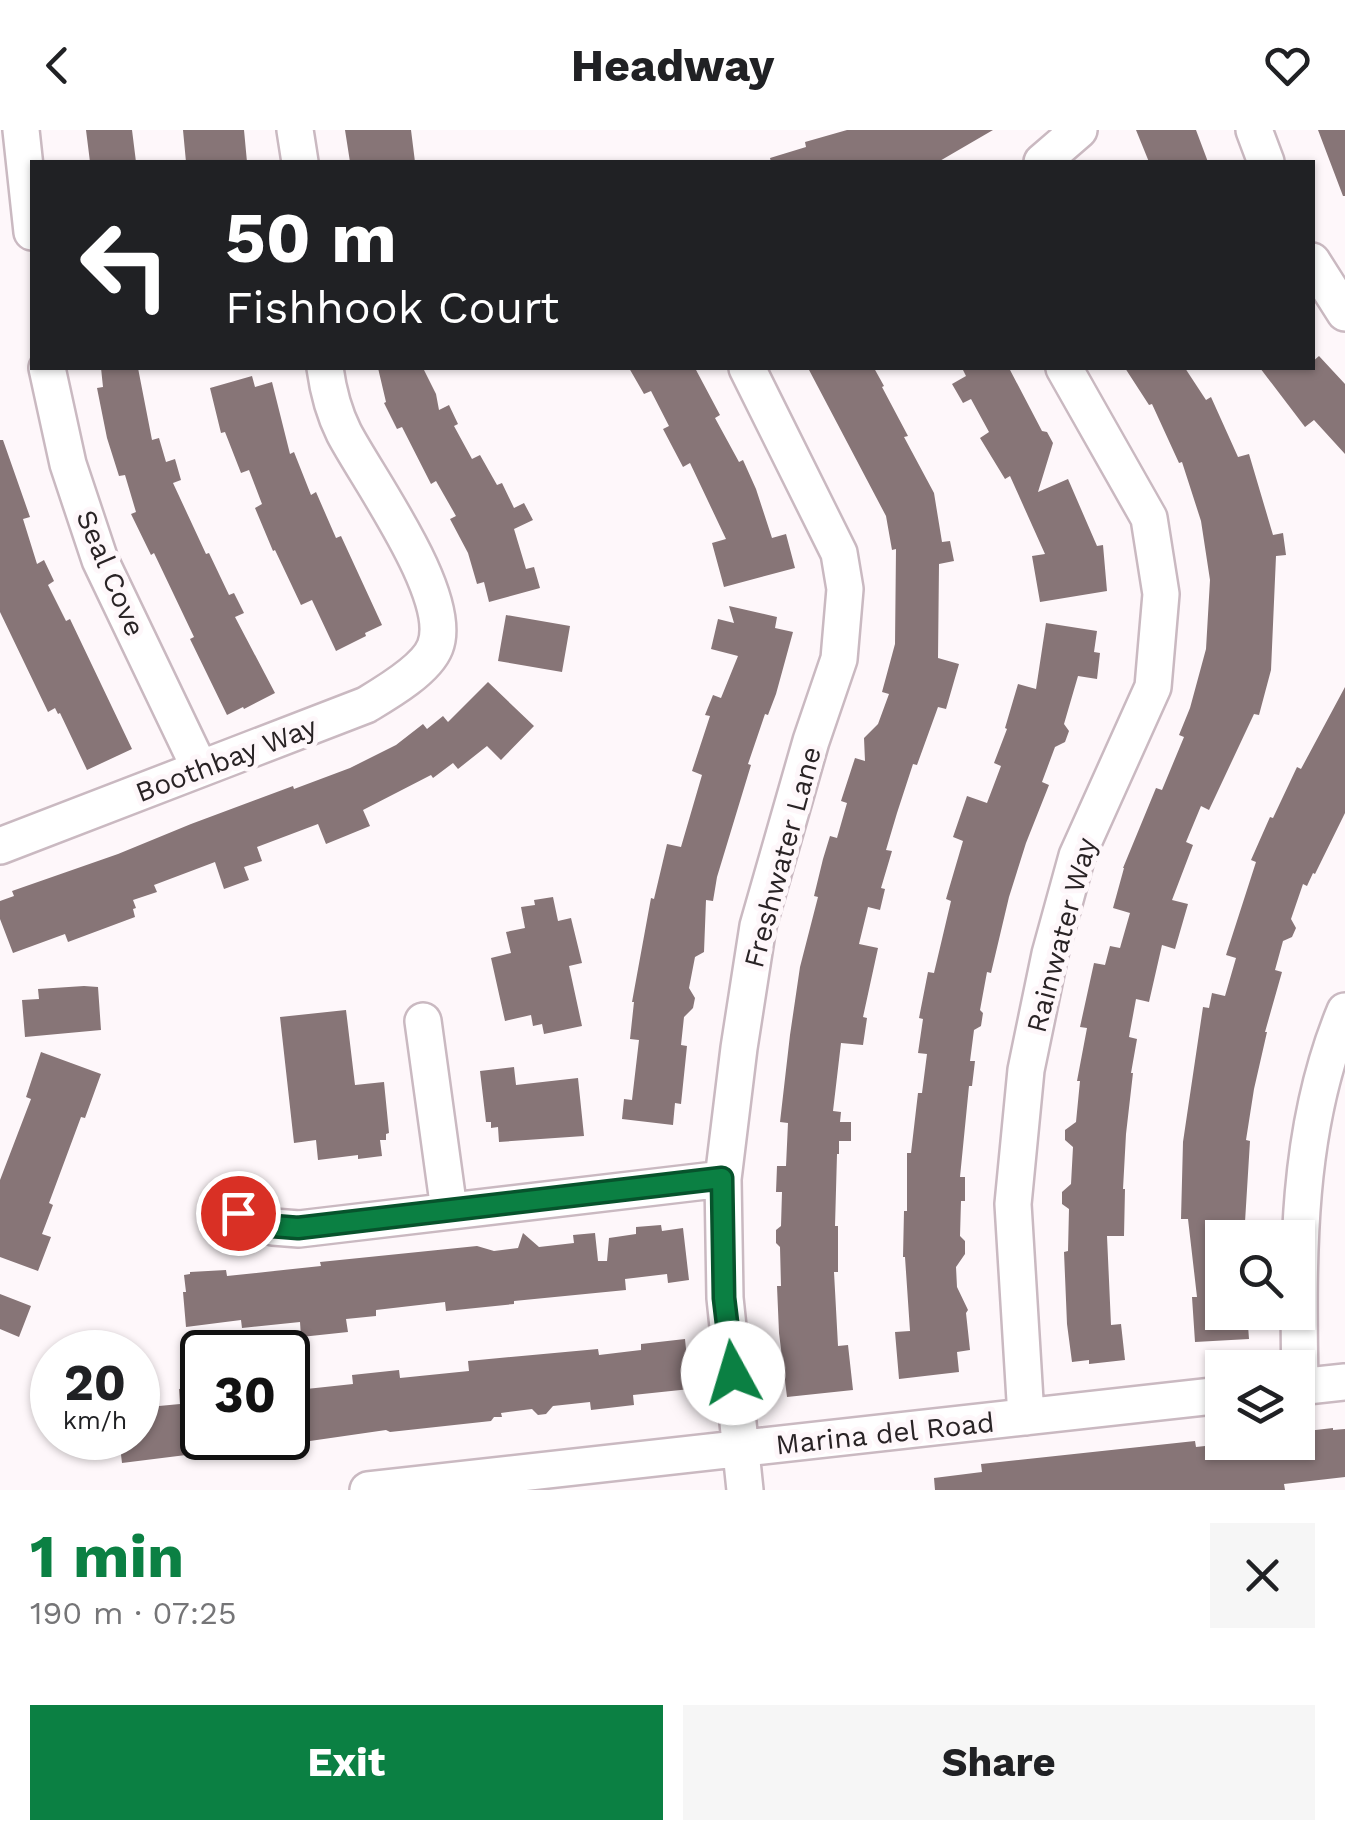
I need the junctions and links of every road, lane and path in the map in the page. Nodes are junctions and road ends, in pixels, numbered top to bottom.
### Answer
1 (21, 130) edge
2 (295, 130) edge
3 (1079, 130) edge
4 (1254, 130) edge
5 (300, 160) edge
6 (1044, 160) edge
7 (1265, 160) edge
8 (30, 213) edge
9 (1315, 266) edge
10 (1345, 312) edge
11 (47, 370) edge
12 (324, 370) edge
13 (749, 370) edge
14 (1065, 370) edge
15 (200, 769) junction
16 (0, 846) edge
17 (1345, 1011) edge
18 (424, 1020) dead end
19 (722, 1178) junction
20 (449, 1210) junction
21 (238, 1213) dead end
22 (1299, 1350) edge
23 (1345, 1382) edge
24 (1315, 1385) edge
25 (1205, 1397) edge
26 (1026, 1417) junction
27 (741, 1448) junction
28 (368, 1490) edge
29 (746, 1490) edge

1 - 8 street
2 - 5 street
3 - 6 street
4 - 7 street
9 - 10 street
11 - 15 street, Seal Cove
12 - 15 street, Boothbay Way
13 - 19 street, Freshwater Lane
14 - 26 street, Rainwater Way
15 - 16 street, Boothbay Way
17 - 22 street
18 - 20 street
19 - 20 street
19 - 27 street, Freshwater Lane
20 - 21 street
23 - 24 street
25 - 26 street, Marina del Road
26 - 27 street, Marina del Road
27 - 28 street, Marina del Road
27 - 29 street, Freshwater Lane

